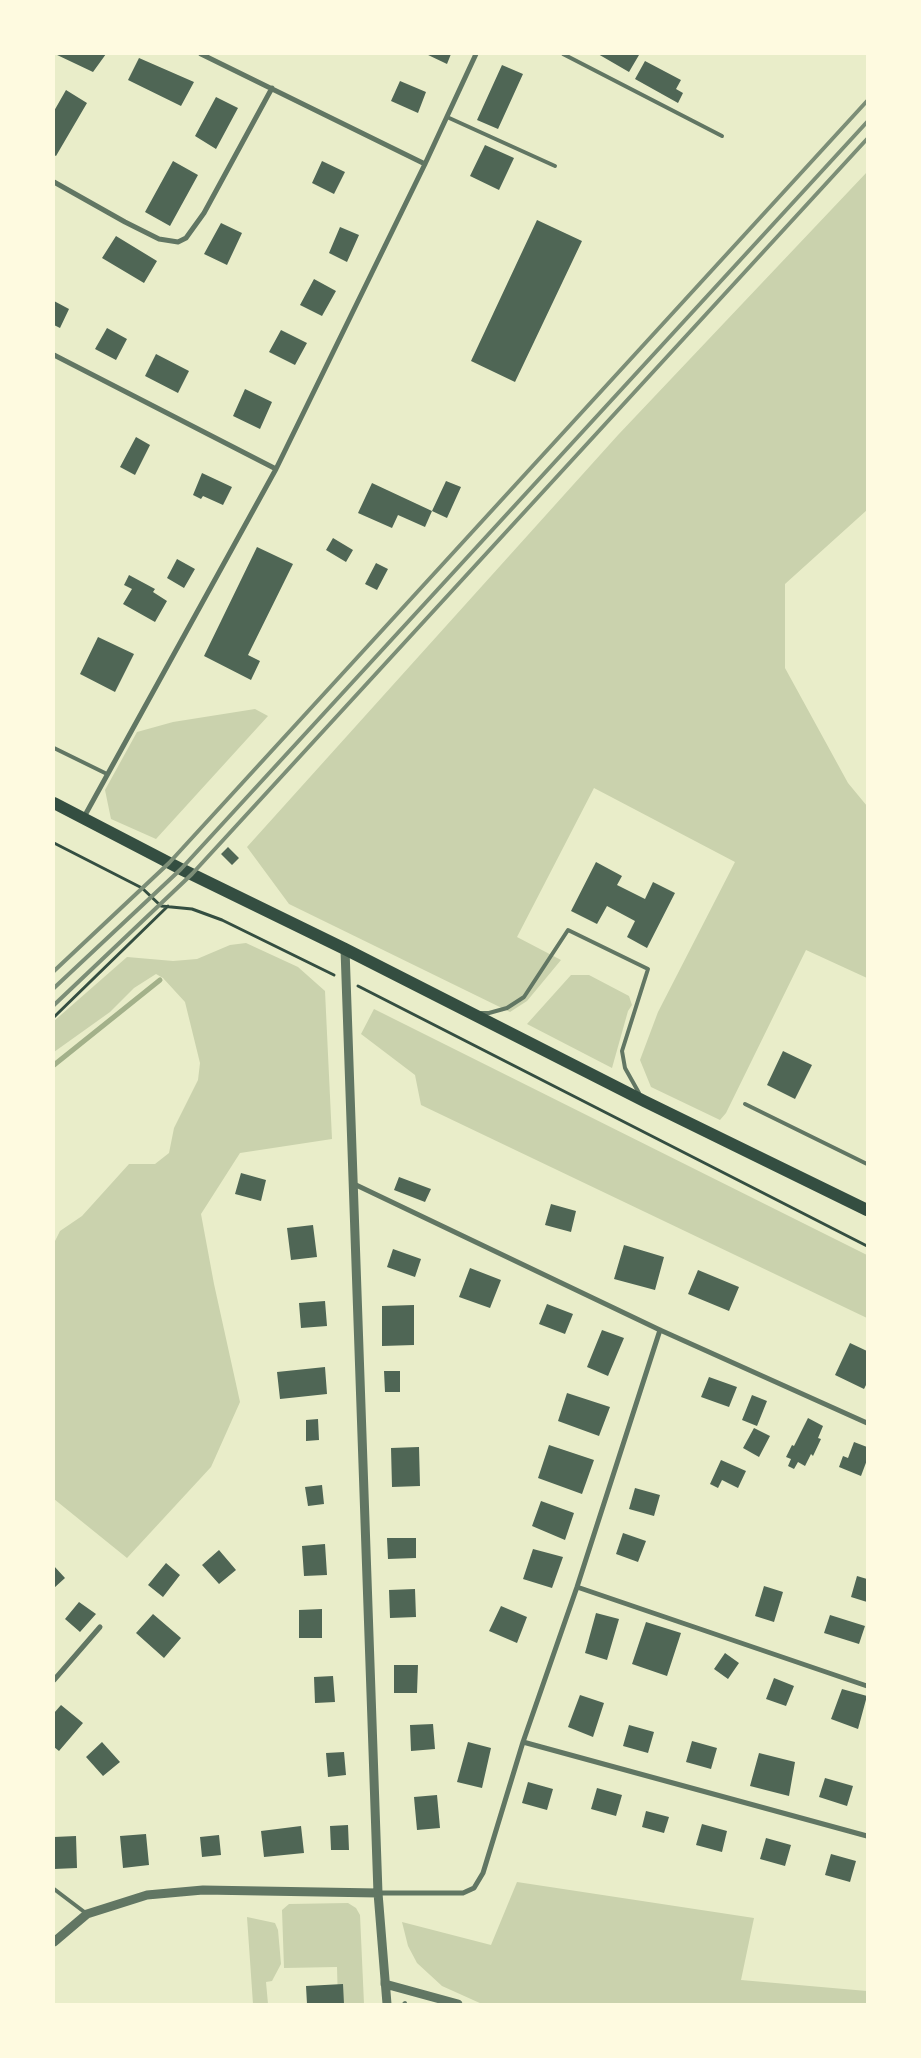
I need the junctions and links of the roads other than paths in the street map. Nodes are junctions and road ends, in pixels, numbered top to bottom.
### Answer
1 (201, 54) edge
2 (476, 54) edge
3 (563, 54) edge
4 (272, 88) junction
5 (447, 117) junction
6 (722, 136) dead end
7 (425, 164) junction
8 (555, 166) dead end
9 (54, 182) edge
10 (54, 354) edge
11 (276, 469) junction
12 (54, 748) edge
13 (107, 774) junction
14 (54, 803) edge
15 (83, 818) junction
16 (345, 949) junction
17 (467, 1013) junction
18 (644, 1102) junction
19 (745, 1104) dead end
20 (867, 1164) edge
21 (354, 1184) junction
22 (867, 1210) edge
23 (660, 1330) junction
24 (867, 1423) edge
25 (577, 1587) junction
26 (100, 1627) dead end
27 (54, 1680) edge
28 (867, 1686) edge
29 (523, 1742) junction
30 (867, 1836) edge
31 (54, 1889) edge
32 (378, 1893) junction
33 (87, 1914) junction
34 (54, 1942) edge
35 (386, 1984) junction
36 (387, 2004) edge
37 (458, 2004) edge

1 - 4 street
2 - 5 street
3 - 6 lane
4 - 7 street
4 - 9 street
5 - 7 street
5 - 8 lane
7 - 11 street
10 - 11 street
11 - 13 street
12 - 13 lane
13 - 15 street
14 - 15 main road
15 - 16 main road
16 - 17 main road
16 - 21 street
17 - 18 main road
17 - 18 lane
18 - 22 main road
19 - 20 lane
21 - 23 street
21 - 32 street
23 - 24 street
23 - 25 street
25 - 28 street
25 - 29 street
26 - 27 street
29 - 30 street
29 - 32 street
31 - 33 lane
32 - 33 street
32 - 35 street
33 - 34 street
35 - 36 street
35 - 37 street

